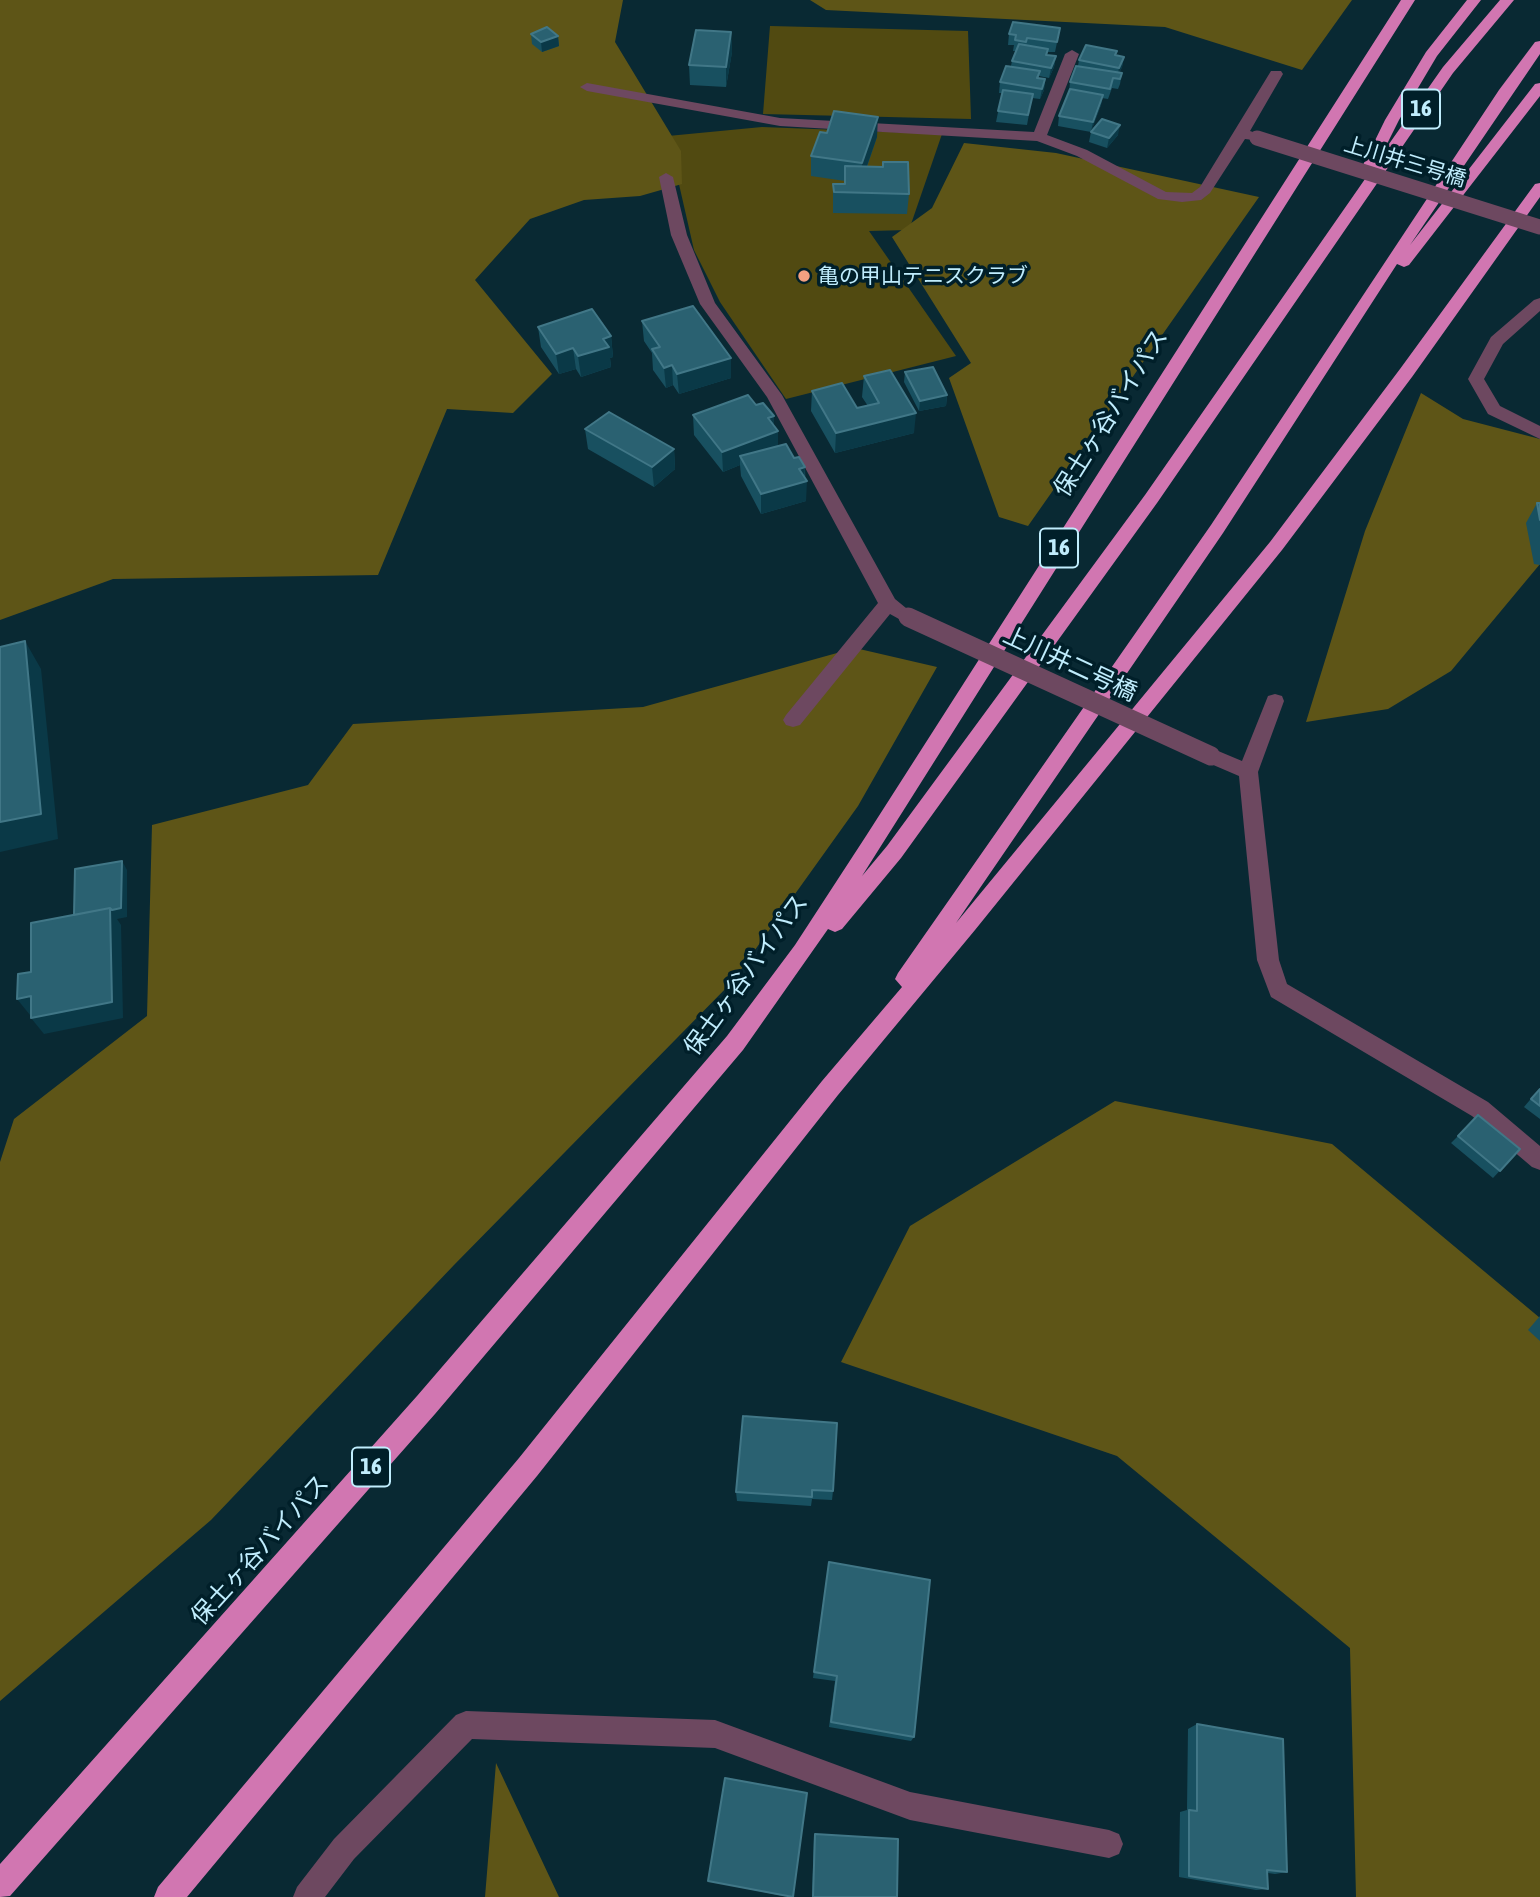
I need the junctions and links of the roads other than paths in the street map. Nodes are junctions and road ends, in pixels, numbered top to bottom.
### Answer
1 (1408, 0) edge
2 (1474, 0) edge
3 (1507, 0) edge
4 (1540, 45) edge
5 (1072, 54) dead end
6 (1276, 74) dead end
7 (1540, 87) edge
8 (587, 88) dead end
9 (1249, 136) junction
10 (1039, 137) junction
11 (666, 177) dead end
12 (1540, 187) edge
13 (1341, 224) junction
14 (1540, 226) edge
15 (1540, 303) edge
16 (1351, 325) junction
17 (1540, 433) edge
18 (888, 604) junction
19 (1275, 701) dead end
20 (793, 720) dead end
21 (1248, 772) junction
22 (735, 1043) junction
23 (830, 1088) junction
24 (1540, 1160) edge
25 (1109, 1844) dead end
26 (0, 1885) edge
27 (169, 1897) edge
28 (307, 1897) edge

1 - 22 highway, 保土ヶ谷バイパス / 16
2 - 13 highway, 16
3 - 13 highway, 16
4 - 16 highway, 16
5 - 10 street
6 - 9 street
7 - 16 highway, 16
8 - 10 street
9 - 10 street
9 - 14 street, 上川井三号橋, bridge
11 - 18 street
12 - 23 highway, 16
13 - 22 highway, 16
15 - 17 street
16 - 23 highway, 16
18 - 20 street
18 - 21 street, 上川井二号橋, bridge
19 - 21 street
21 - 24 street
22 - 26 highway, 保土ヶ谷バイパス / 16
23 - 27 highway, 16
25 - 28 street

